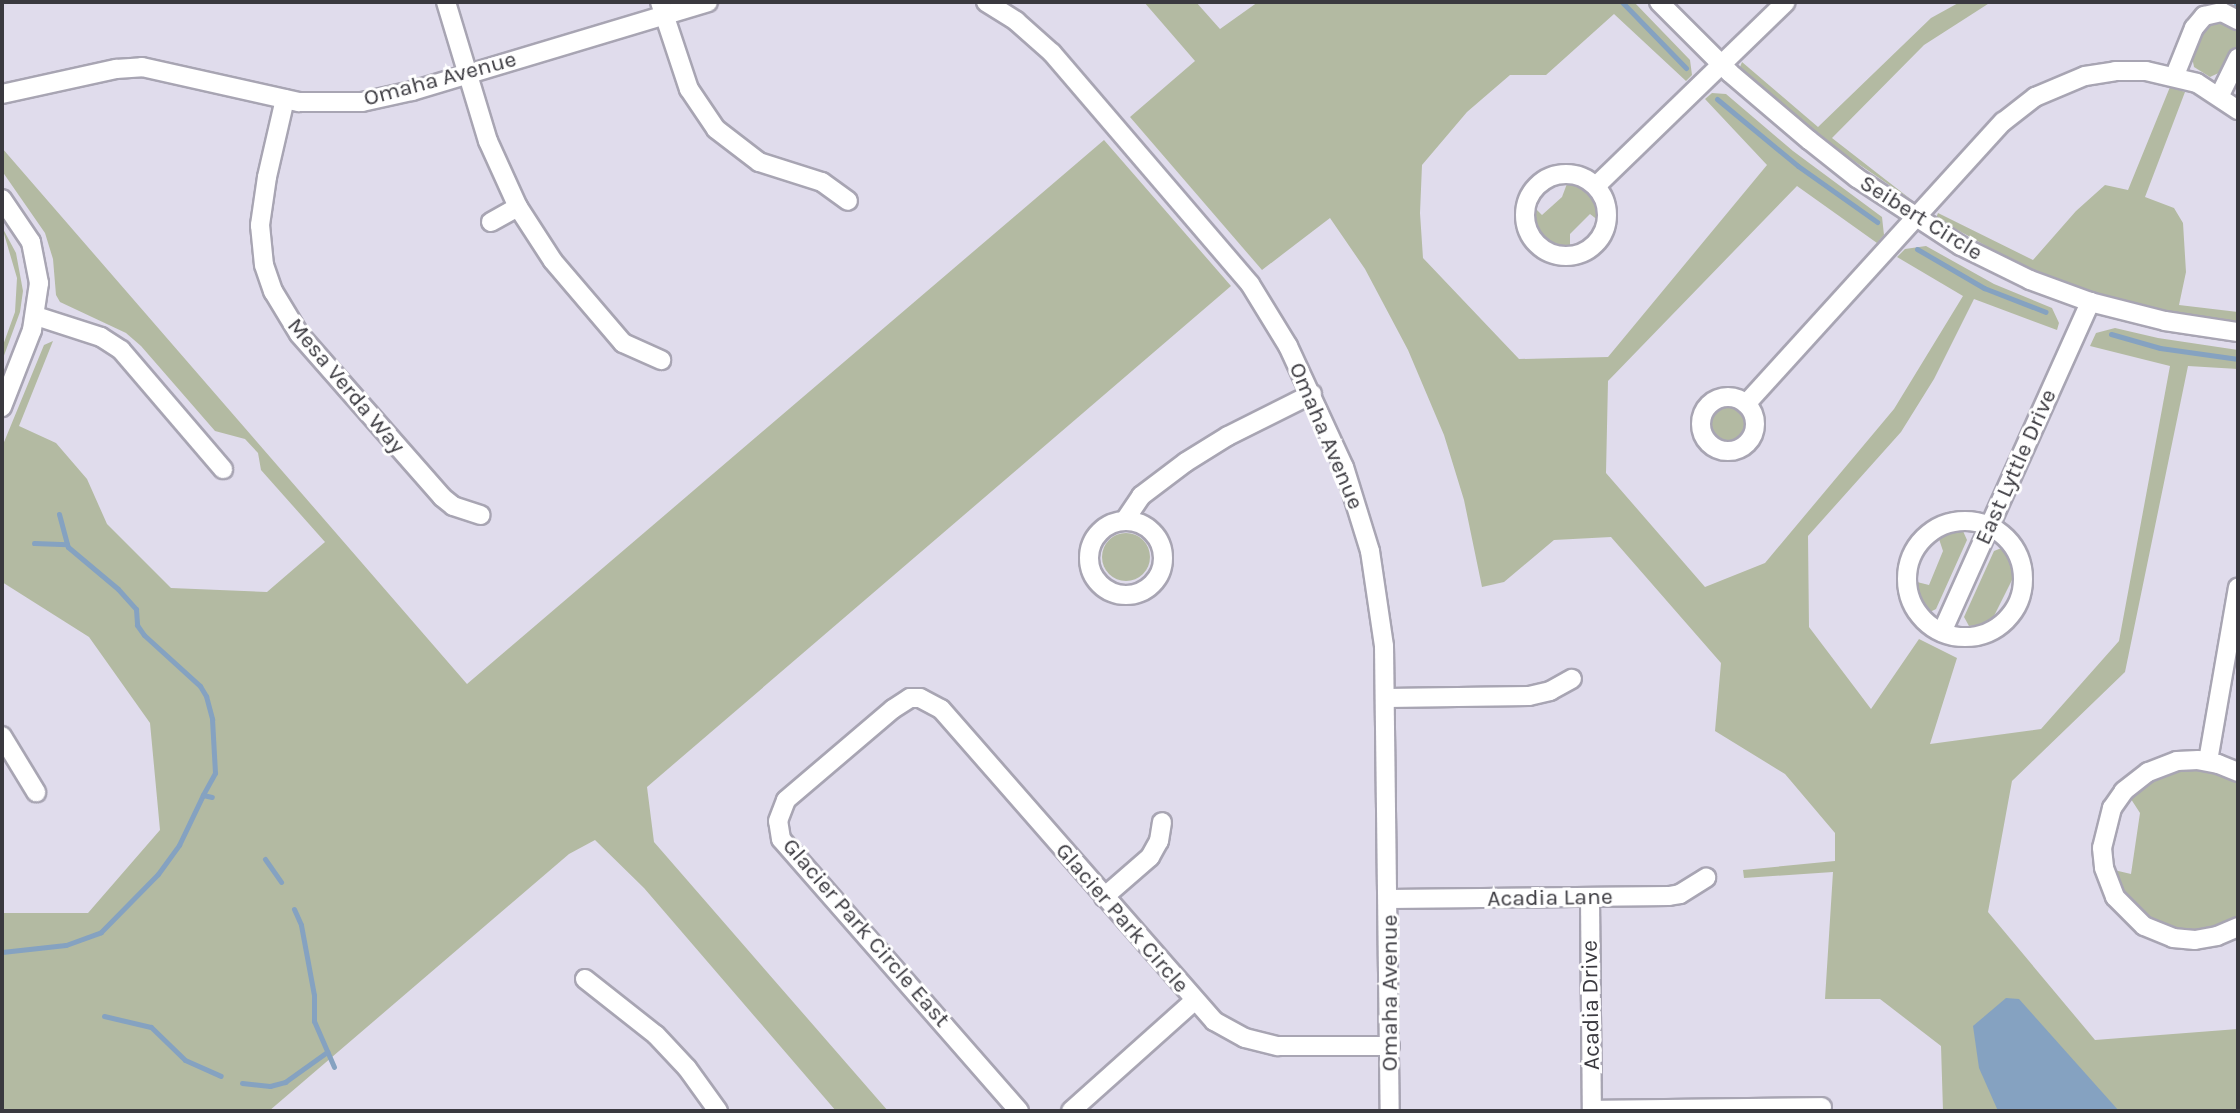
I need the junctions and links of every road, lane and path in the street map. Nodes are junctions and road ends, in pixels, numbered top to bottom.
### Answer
1 (446, 2) edge
2 (708, 2) edge
3 (986, 2) edge
4 (1659, 2) edge
5 (1786, 2) edge
6 (662, 8) edge
7 (2238, 20) edge
8 (2238, 58) edge
9 (1721, 64) junction
10 (468, 73) junction
11 (2175, 75) junction
12 (2, 94) edge
13 (2220, 95) junction
14 (285, 99) junction
15 (2238, 110) edge
16 (1596, 186) junction
17 (2, 199) edge
18 (848, 201) dead end
19 (518, 207) junction
20 (1916, 218) junction
21 (491, 222) dead end
22 (2090, 302) junction
23 (36, 316) junction
24 (2238, 332) edge
25 (661, 360) dead end
26 (1312, 394) junction
27 (1746, 404) dead end
28 (2, 407) edge
29 (223, 469) dead end
30 (481, 515) dead end
31 (1125, 520) junction
32 (1990, 526) junction
33 (2238, 588) edge
34 (1942, 632) junction
35 (1572, 679) dead end
36 (1387, 698) junction
37 (902, 703) joint
38 (2, 736) edge
39 (2208, 761) junction
40 (2238, 772) edge
41 (36, 792) dead end
42 (1162, 822) dead end
43 (1706, 878) dead end
44 (1104, 897) junction
45 (1590, 898) junction
46 (1389, 899) junction
47 (2238, 927) edge
48 (585, 979) dead end
49 (1194, 1001) junction
50 (1390, 1046) junction
51 (1822, 1107) dead end
52 (718, 1111) edge
53 (1018, 1111) edge
54 (1070, 1111) edge
55 (1390, 1111) edge
56 (1592, 1111) edge

1 - 10 street
2 - 6 street, Omaha Avenue
3 - 26 street, Omaha Avenue
4 - 9 street, Seibert Circle
5 - 9 street
6 - 10 street, Omaha Avenue
6 - 18 street
7 - 11 street
8 - 13 street
9 - 16 street
9 - 20 street, Seibert Circle
10 - 14 street, Omaha Avenue
10 - 19 street
11 - 13 street
11 - 20 street
12 - 14 street, Omaha Avenue
13 - 15 street
14 - 30 street, Mesa Verda Way
16 - 16 street
17 - 23 street
19 - 21 street
19 - 25 street
20 - 22 street, Seibert Circle
20 - 27 street
22 - 24 street, Seibert Circle
22 - 32 street, East Lyttle Drive
23 - 28 street
23 - 29 street
26 - 31 street
26 - 36 street, Omaha Avenue
31 - 31 street
32 - 34 street, East Lyttle Drive
32 - 34 street
32 - 34 street
33 - 39 street
35 - 36 street
36 - 46 street, Omaha Avenue
37 - 44 street, Glacier Park Circle
37 - 53 street, Glacier Park Circle East
38 - 41 street
39 - 40 street
39 - 47 street
42 - 44 street
43 - 45 street, Acadia Lane
44 - 49 street, Glacier Park Circle
45 - 46 street, Acadia Lane
45 - 56 street, Acadia Drive
46 - 50 street, Omaha Avenue
48 - 52 street
49 - 50 street, Glacier Park Circle
49 - 54 street
50 - 55 street, Omaha Avenue
51 - 56 street

